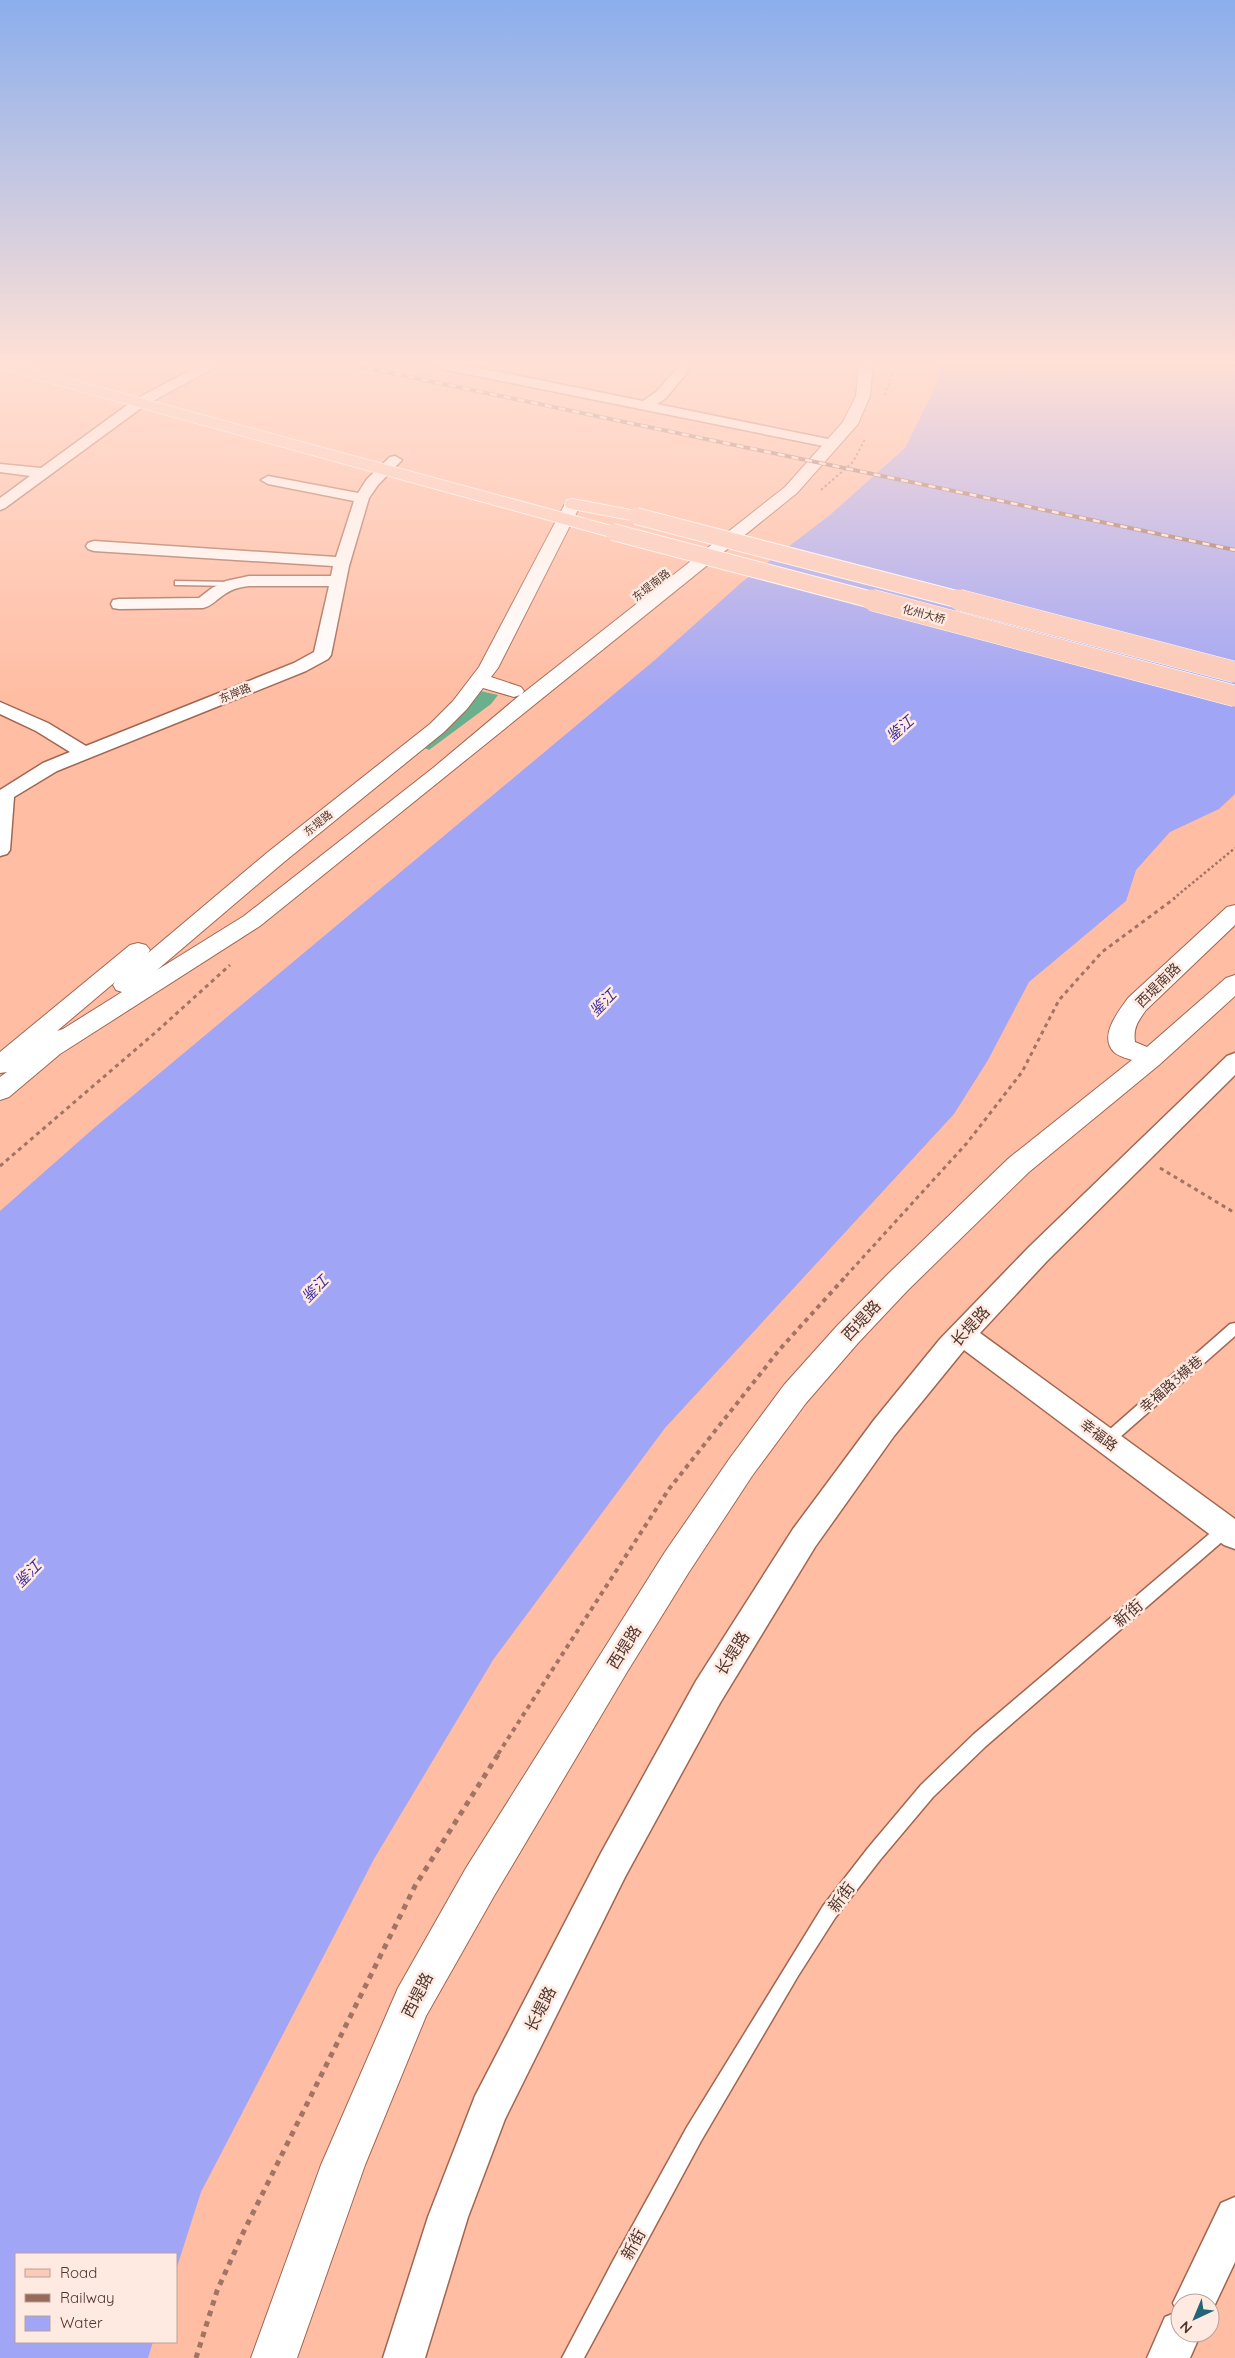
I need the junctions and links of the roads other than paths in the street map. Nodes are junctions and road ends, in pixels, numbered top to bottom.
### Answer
1 (40, 475) edge
2 (379, 475) edge
3 (428, 475) edge
4 (787, 475) edge
5 (802, 475) edge
6 (268, 480) dead end
7 (362, 498) junction
8 (0, 505) edge
9 (561, 510) junction
10 (94, 546) dead end
11 (343, 562) junction
12 (338, 581) junction
13 (178, 584) dead end
14 (232, 584) junction
15 (119, 604) dead end
16 (1235, 672) edge
17 (479, 680) junction
18 (514, 690) junction
19 (1235, 696) edge
20 (0, 707) edge
21 (84, 753) junction
22 (440, 772) junction
23 (411, 774) junction
24 (351, 776) junction
25 (376, 777) junction
26 (0, 850) edge
27 (1235, 912) edge
28 (1235, 983) edge
29 (51, 1048) junction
30 (1150, 1059) junction
31 (1235, 1061) edge
32 (0, 1065) edge
33 (0, 1091) edge
34 (1235, 1328) edge
35 (962, 1334) junction
36 (1106, 1441) junction
37 (1230, 1532) edge
38 (1235, 2218) edge
39 (1199, 2293) edge
40 (1175, 2343) edge
41 (274, 2358) edge
42 (404, 2358) edge
43 (573, 2358) edge
44 (1168, 2358) edge

1 - 8 street
2 - 7 street, 东岸路
3 - 9 main road
4 - 18 main road, 东堤南路
5 - 22 main road, 东堤南路
6 - 7 street
7 - 11 street, 东岸路
9 - 16 main road, 化州大桥, bridge
9 - 17 main road, 东堤路
9 - 19 main road, 化州大桥, bridge
9 - 24 main road, 东堤路
10 - 11 street
11 - 12 street, 东岸路
12 - 14 street
12 - 21 street, 东岸路
13 - 14 lane
14 - 15 street
17 - 18 main road
17 - 25 main road, 东堤路
18 - 23 main road, 东堤南路
20 - 21 street
21 - 26 street, 东岸路
22 - 23 main road
22 - 29 main road, 东堤南路
23 - 25 main road
24 - 25 main road
24 - 32 main road, 东堤路
25 - 29 main road, 东堤路
27 - 30 main road, 西堤南路
28 - 30 main road, 西堤路
29 - 33 main road, 东堤路
30 - 41 main road, 西堤路
31 - 35 street, 长堤路
34 - 36 lane, 幸福路3横巷
35 - 36 street, 幸福路
35 - 42 street, 长堤路
36 - 37 street, 幸福路
37 - 43 lane, 新街
38 - 39 street
40 - 44 street

